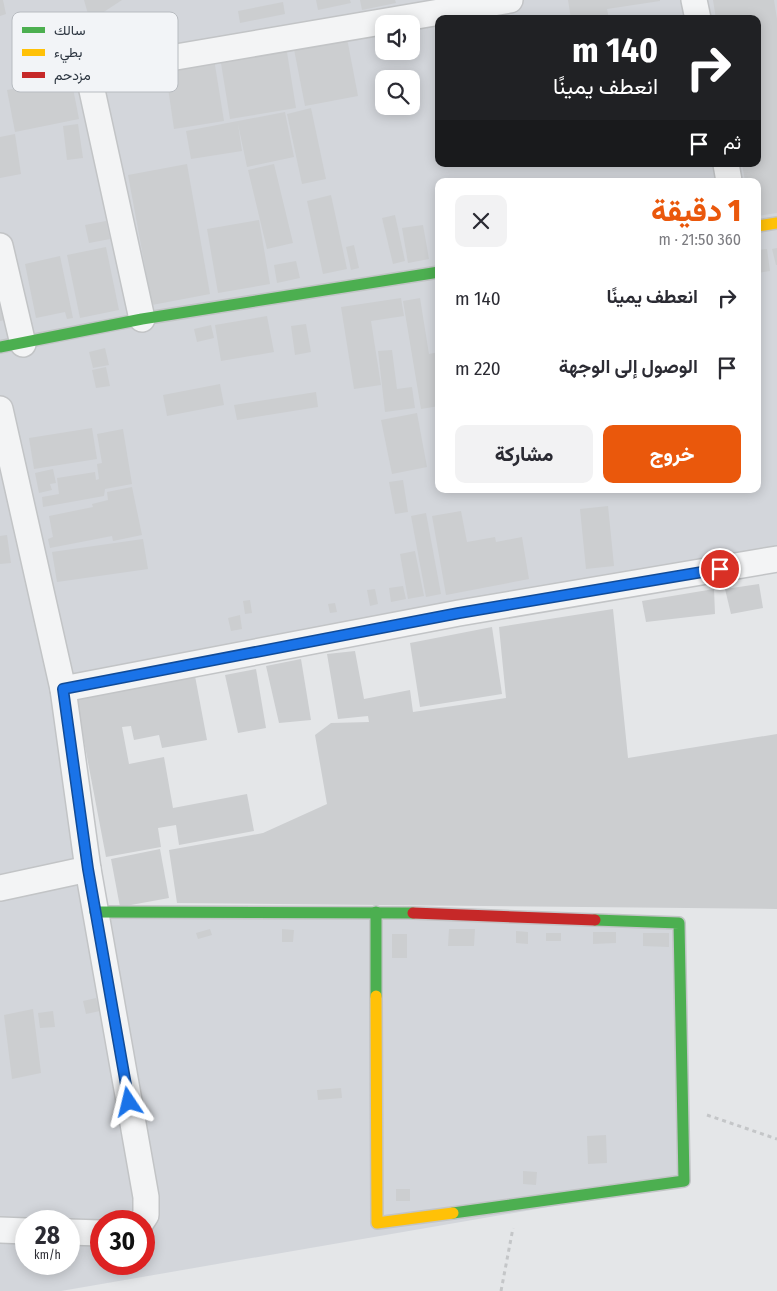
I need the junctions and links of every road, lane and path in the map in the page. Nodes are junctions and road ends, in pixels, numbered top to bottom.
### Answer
1 (510, 0) edge
2 (694, 0) edge
3 (697, 15) edge
4 (178, 57) edge
5 (92, 92) edge
6 (777, 223) edge
7 (761, 226) edge
8 (0, 246) edge
9 (435, 273) edge
10 (142, 319) junction
11 (12, 346) edge
12 (0, 409) edge
13 (777, 559) edge
14 (63, 689) junction
15 (88, 869) junction
16 (0, 888) edge
17 (95, 912) junction
18 (376, 912) junction
19 (681, 1106) junction
20 (777, 1139) edge
21 (520, 1204) junction
22 (146, 1210) edge
23 (0, 1230) edge
24 (15, 1231) edge
25 (501, 1291) edge

1 - 4 street
2 - 3 street
5 - 10 street
6 - 7 street
8 - 11 street
9 - 10 street
10 - 11 street
12 - 14 street
13 - 14 street
14 - 15 street
15 - 16 street
15 - 17 street
17 - 18 street
17 - 22 street
18 - 19 street
18 - 21 street
19 - 20 path
19 - 21 street
21 - 25 path
23 - 24 street

